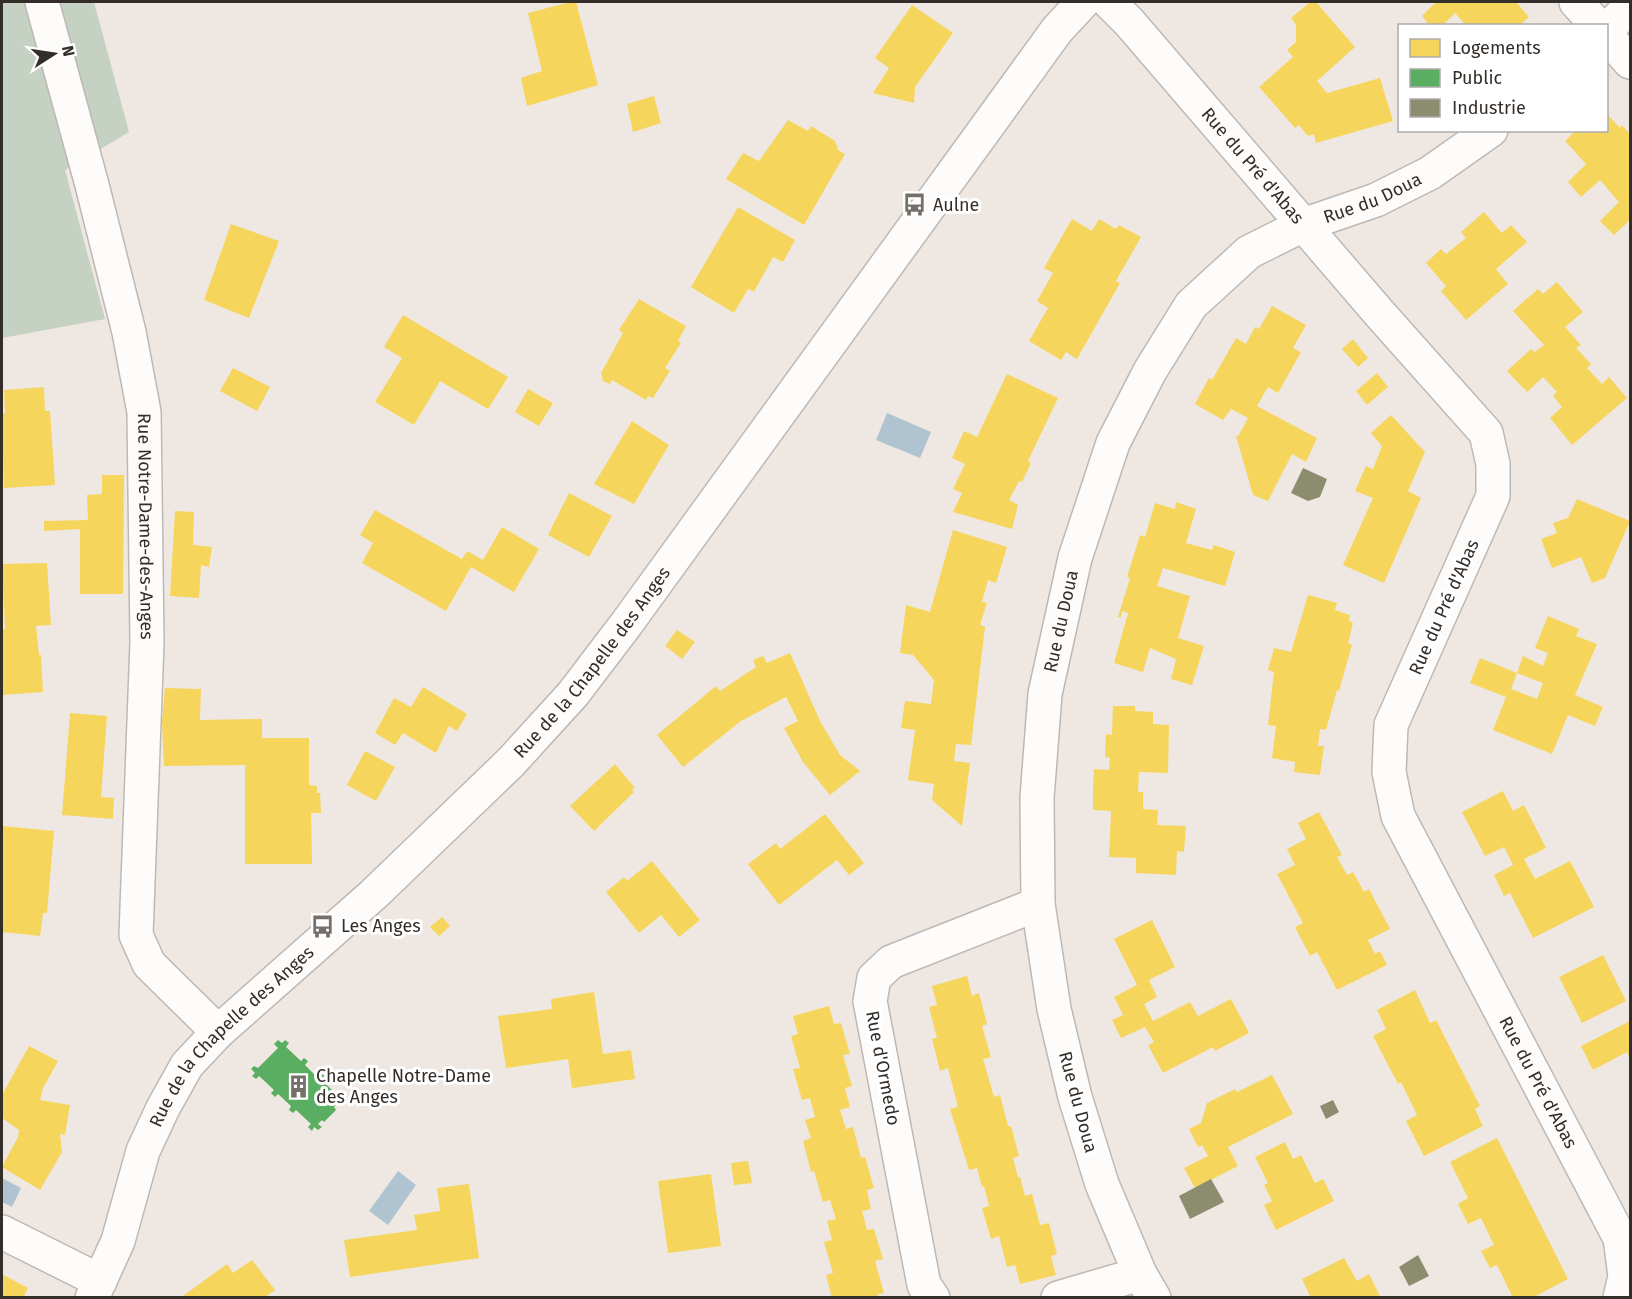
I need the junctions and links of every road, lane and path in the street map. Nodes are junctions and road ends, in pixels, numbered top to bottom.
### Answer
1 (42, 2) edge
2 (1083, 2) edge
3 (1108, 2) edge
4 (1576, 2) edge
5 (1630, 6) edge
6 (1596, 24) edge
7 (1608, 31) edge
8 (1608, 35) edge
9 (1630, 62) edge
10 (1488, 132) edge
11 (1303, 225) junction
12 (1038, 904) junction
13 (218, 1032) junction
14 (2, 1232) edge
15 (1147, 1286) edge
16 (96, 1289) edge
17 (933, 1298) edge
18 (1058, 1298) edge
19 (1620, 1298) edge

1 - 13 street, Rue Notre-Dame-des-Anges
2 - 13 street, Rue de la Chapelle des Anges
3 - 11 street, Rue du Pré d'Abas
4 - 6 street
5 - 7 street
8 - 9 street
10 - 11 street, Rue du Doua
11 - 12 street, Rue du Doua
11 - 19 street, Rue du Pré d'Abas
12 - 15 street, Rue du Doua
12 - 17 street, Rue d'Ormedo
13 - 16 street, Rue de la Chapelle des Anges
14 - 16 street
15 - 18 street

